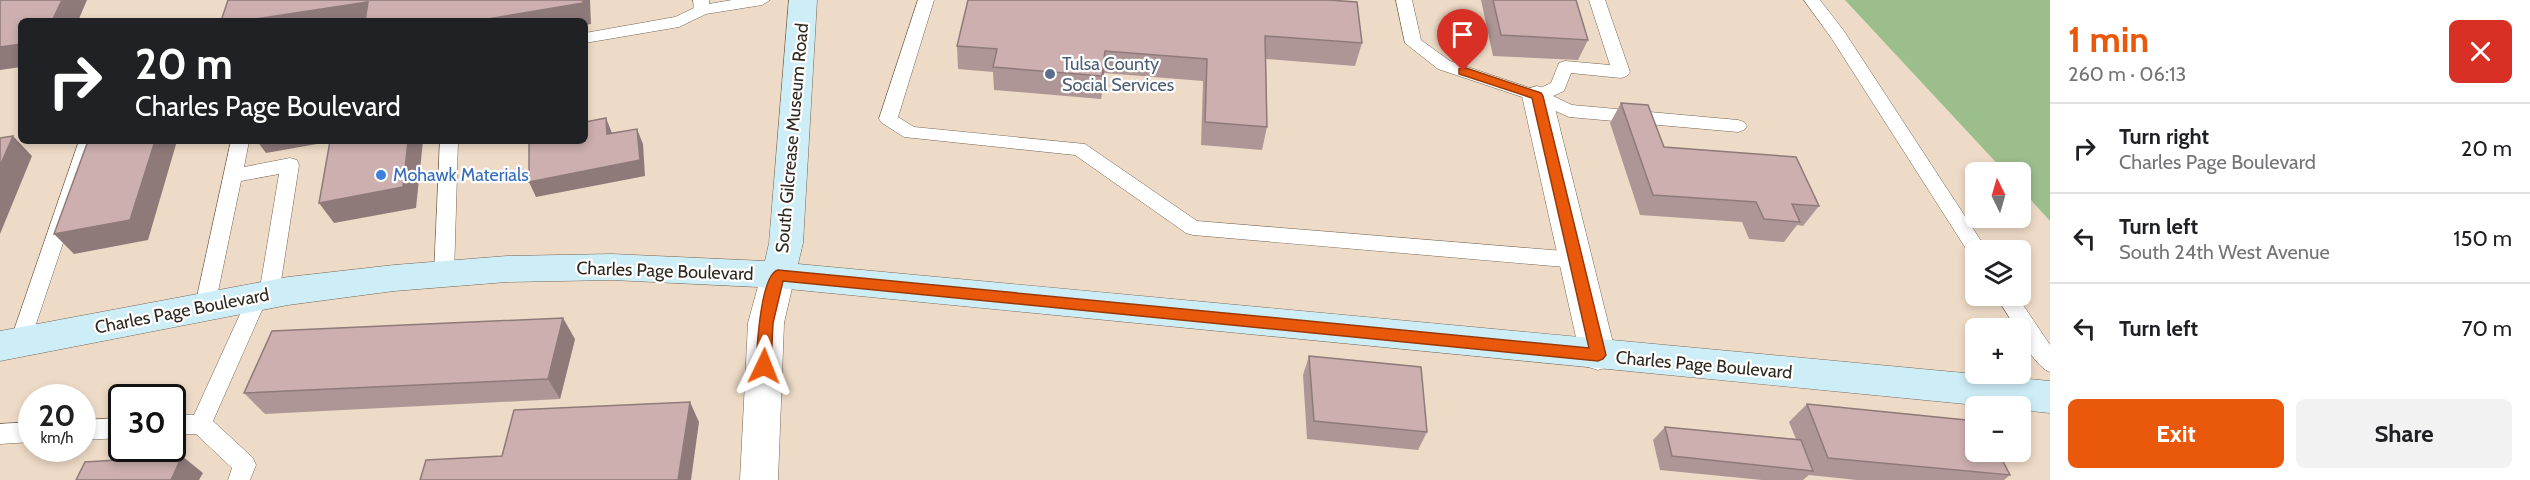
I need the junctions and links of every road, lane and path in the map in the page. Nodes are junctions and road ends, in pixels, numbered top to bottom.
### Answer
1 (762, 0) edge
2 (802, 0) edge
3 (926, 0) edge
4 (1404, 0) edge
5 (1597, 0) edge
6 (1812, 0) edge
7 (701, 5) edge
8 (588, 37) edge
9 (1537, 96) junction
10 (1738, 126) dead end
11 (87, 144) edge
12 (239, 144) edge
13 (449, 144) edge
14 (232, 176) junction
15 (1971, 240) edge
16 (1576, 260) junction
17 (444, 274) junction
18 (778, 275) junction
19 (264, 295) junction
20 (205, 306) junction
21 (2013, 306) edge
22 (10, 344) edge
23 (1598, 355) junction
24 (2050, 363) edge
25 (2050, 397) edge
26 (201, 424) junction
27 (186, 425) edge
28 (18, 433) edge
29 (0, 434) edge
30 (239, 480) edge
31 (759, 480) edge

1 - 7 lane
2 - 18 main road, South Gilcrease Museum Road
3 - 16 lane
4 - 9 lane
5 - 9 lane
6 - 15 lane
7 - 8 lane
9 - 10 lane
9 - 16 street
11 - 22 lane
12 - 14 lane
13 - 17 lane
14 - 19 lane
14 - 20 lane
16 - 23 street
17 - 18 main road, Charles Page Boulevard
17 - 19 main road, Charles Page Boulevard
18 - 23 main road, Charles Page Boulevard
18 - 31 street
19 - 20 main road, Charles Page Boulevard
19 - 26 lane
20 - 22 main road, Charles Page Boulevard
21 - 24 lane
23 - 25 main road, Charles Page Boulevard
26 - 27 lane
26 - 30 lane
28 - 29 lane

